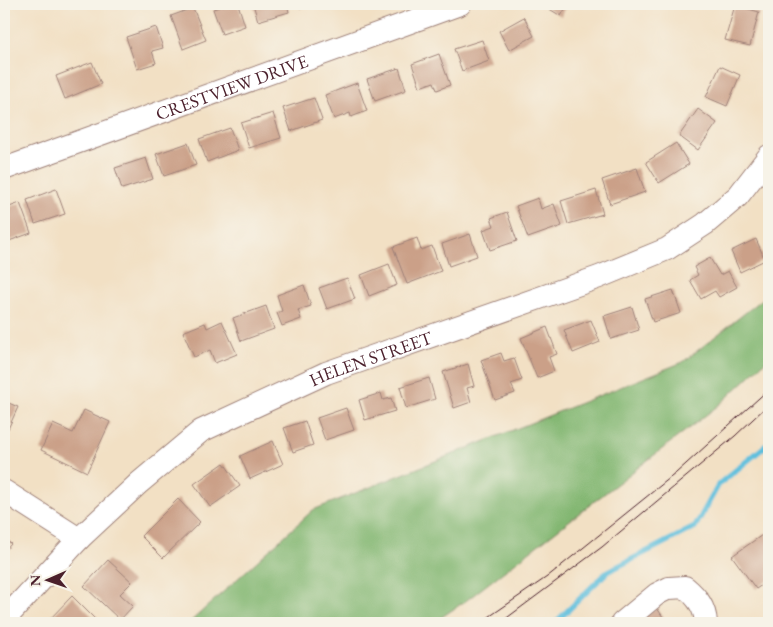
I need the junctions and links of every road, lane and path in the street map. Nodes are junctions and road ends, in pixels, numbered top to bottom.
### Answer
1 (460, 4) edge
2 (769, 156) edge
3 (4, 169) edge
4 (4, 491) edge
5 (79, 539) junction
6 (4, 620) edge
7 (622, 623) edge
8 (706, 623) edge

1 - 3 street, CRESTVIEW DRIVE
2 - 5 street, HELEN STREET
4 - 5 street
5 - 6 street, HELEN STREET
7 - 8 street

